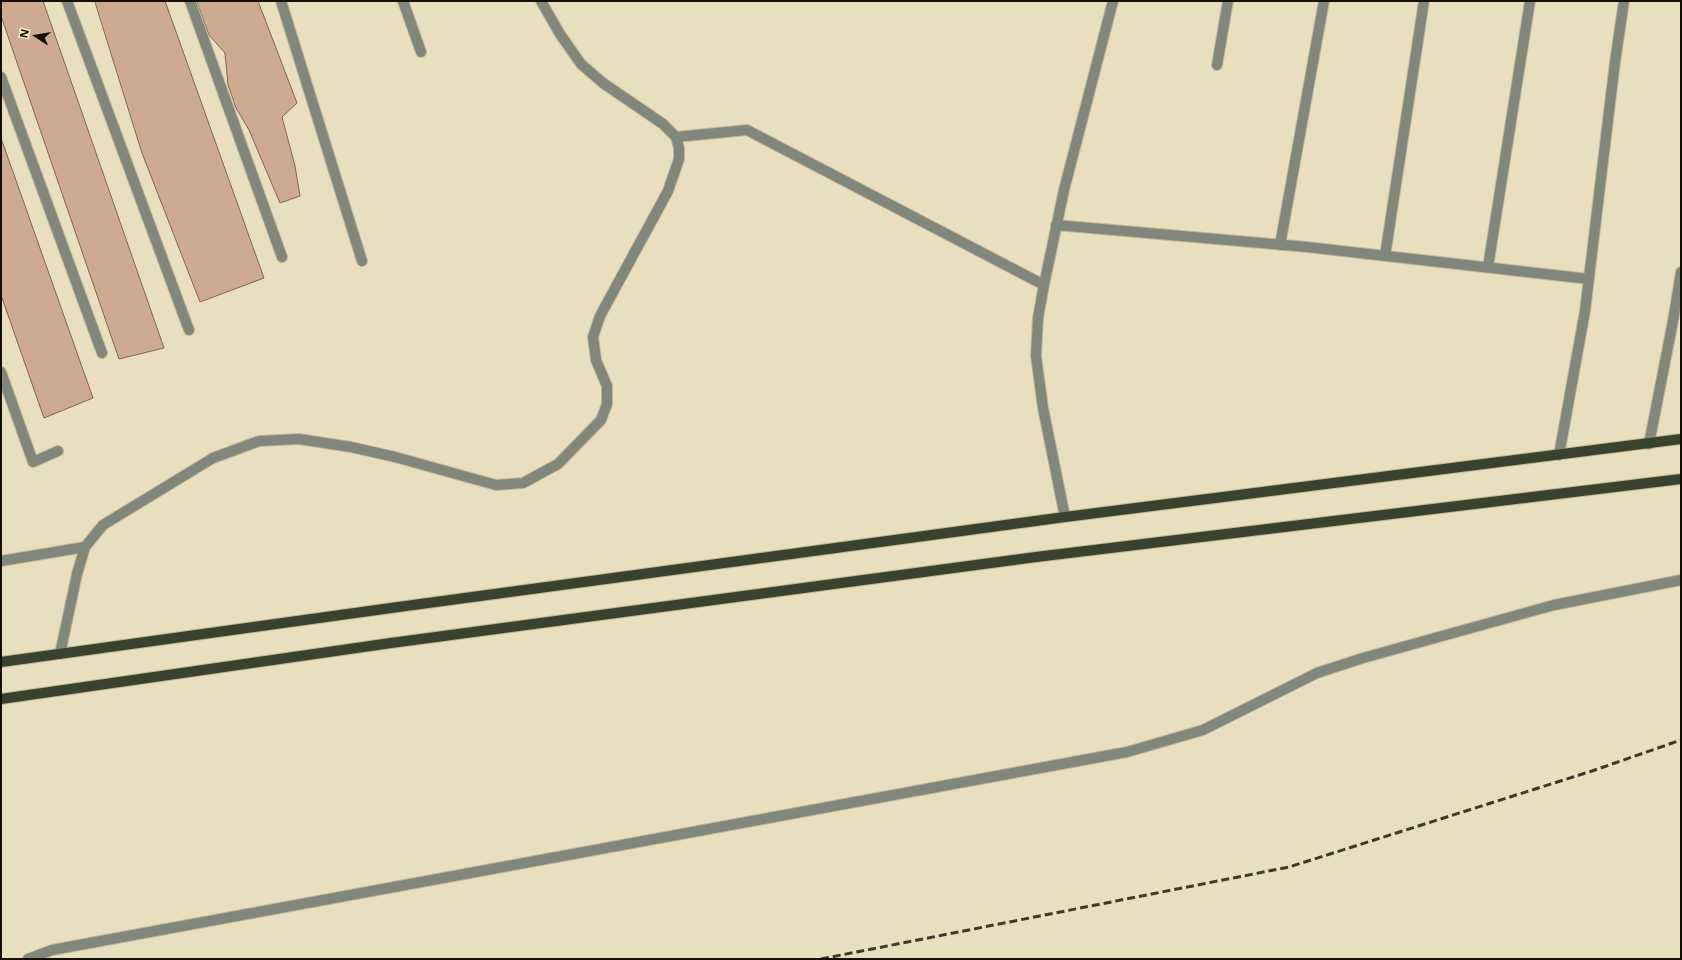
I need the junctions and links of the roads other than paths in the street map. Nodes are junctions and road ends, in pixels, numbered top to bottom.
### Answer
1 (68, 1) edge
2 (190, 1) edge
3 (281, 1) edge
4 (403, 1) edge
5 (541, 1) edge
6 (1114, 1) edge
7 (1228, 1) edge
8 (1324, 1) edge
9 (1424, 1) edge
10 (1530, 1) edge
11 (1624, 1) edge
12 (421, 52) dead end
13 (1217, 65) dead end
14 (1, 77) edge
15 (676, 137) junction
16 (1056, 225) junction
17 (1280, 245) junction
18 (282, 256) dead end
19 (1385, 256) junction
20 (362, 261) dead end
21 (1488, 267) junction
22 (1681, 277) edge
23 (1589, 279) junction
24 (1044, 285) junction
25 (189, 330) dead end
26 (102, 354) dead end
27 (1, 372) edge
28 (1681, 440) edge
29 (1649, 444) junction
30 (58, 451) dead end
31 (1559, 455) junction
32 (1681, 480) edge
33 (1065, 517) junction
34 (85, 547) junction
35 (1, 561) edge
36 (1681, 580) edge
37 (60, 654) junction
38 (1, 662) edge
39 (1, 699) edge
40 (28, 959) edge

1 - 25 street
2 - 18 street
3 - 20 street
4 - 12 street
5 - 15 street
6 - 16 street
7 - 13 street
8 - 17 street
9 - 19 street
10 - 21 street
11 - 23 street
14 - 26 street
15 - 24 street
15 - 34 street
16 - 17 street
16 - 24 street
17 - 19 street
19 - 21 street
21 - 23 street
22 - 29 street
23 - 31 street
24 - 33 street
27 - 30 street
28 - 29 main road
29 - 31 main road
31 - 33 main road
32 - 39 main road
33 - 37 main road
34 - 35 street
34 - 37 street
36 - 40 street
37 - 38 main road

